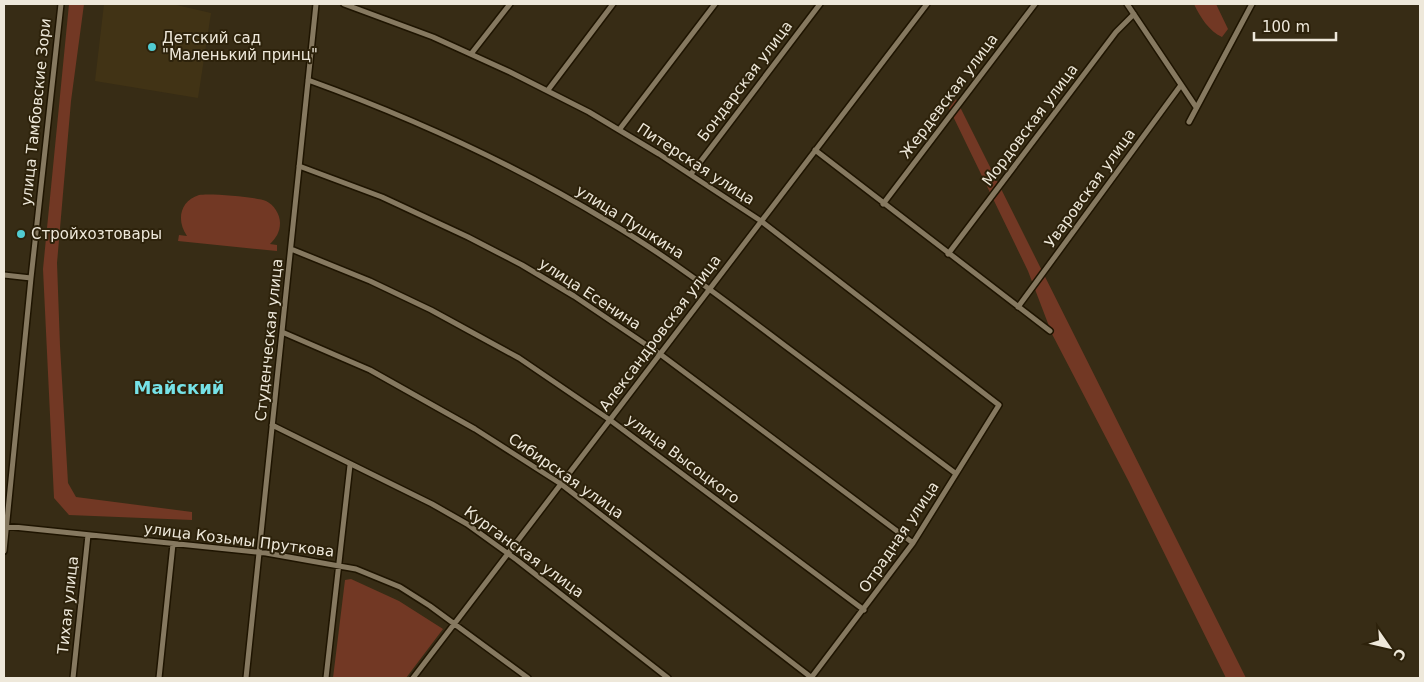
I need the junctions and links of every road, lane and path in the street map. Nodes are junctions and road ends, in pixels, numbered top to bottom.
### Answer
1 (61, 4) edge
2 (316, 4) edge
3 (344, 4) edge
4 (510, 4) edge
5 (613, 4) edge
6 (715, 4) edge
7 (820, 4) edge
8 (927, 4) edge
9 (1035, 4) edge
10 (1127, 4) edge
11 (1252, 4) edge
12 (1134, 14) junction
13 (471, 54) junction
14 (308, 80) junction
15 (1181, 85) junction
16 (548, 90) junction
17 (1196, 107) junction
18 (1189, 122) dead end
19 (619, 130) junction
20 (815, 150) junction
21 (299, 166) junction
22 (691, 174) junction
23 (883, 204) junction
24 (761, 221) junction
25 (291, 249) junction
26 (948, 254) junction
27 (4, 275) edge
28 (31, 278) junction
29 (710, 289) junction
30 (1018, 307) junction
31 (1050, 331) dead end
32 (282, 332) junction
33 (660, 354) junction
34 (999, 405) joint
35 (610, 420) junction
36 (272, 425) junction
37 (350, 465) junction
38 (956, 473) junction
39 (561, 484) junction
40 (5, 526) edge
41 (88, 535) junction
42 (173, 544) junction
43 (913, 544) junction
44 (4, 551) edge
45 (259, 553) junction
46 (508, 553) junction
47 (338, 565) junction
48 (864, 610) junction
49 (454, 624) junction
50 (73, 678) edge
51 (159, 678) edge
52 (246, 678) edge
53 (326, 678) edge
54 (413, 678) edge
55 (528, 678) edge
56 (668, 678) edge
57 (812, 678) edge

1 - 28 street, улица Тамбовские Зори
2 - 14 street, Студенческая улица
3 - 13 street, Питерская улица
4 - 13 street
5 - 16 street
6 - 19 street
7 - 22 street, Бондарская улица
8 - 20 street, Александровская улица
9 - 23 street, Жердевская улица
10 - 12 street
11 - 17 street
12 - 15 street
12 - 26 street, Мордовская улица
13 - 16 street, Питерская улица
14 - 21 street, Студенческая улица
14 - 29 street, улица Пушкина
15 - 17 street
15 - 30 street, Уваровская улица
16 - 19 street, Питерская улица
17 - 18 street
19 - 22 street, Питерская улица
20 - 23 street
20 - 24 street, Александровская улица
21 - 25 street, Студенческая улица
21 - 33 street, улица Есенина
22 - 24 street, Питерская улица
23 - 26 street
24 - 29 street, Александровская улица
24 - 34 street, Питерская улица
25 - 32 street, Студенческая улица
25 - 35 street, улица Высоцкого
26 - 30 street
27 - 28 street
28 - 40 street, улица Тамбовские Зори
29 - 33 street, Александровская улица
29 - 38 street, улица Пушкина
30 - 31 street
32 - 36 street, Студенческая улица
32 - 39 street, Сибирская улица
33 - 35 street, Александровская улица
33 - 43 street, улица Есенина
34 - 38 street, Отрадная улица
35 - 39 street, Александровская улица
35 - 48 street, улица Высоцкого
36 - 37 street, Курганская улица
36 - 45 street, Студенческая улица
37 - 46 street, Курганская улица
37 - 47 street
38 - 43 street, Отрадная улица
39 - 46 street, Александровская улица
39 - 57 street, Сибирская улица
40 - 41 street, улица Козьмы Пруткова
40 - 44 street, улица Тамбовские Зори
41 - 42 street, улица Козьмы Пруткова
41 - 50 street, Тихая улица
42 - 45 street, улица Козьмы Пруткова
42 - 51 street
43 - 48 street, Отрадная улица
45 - 47 street, улица Козьмы Пруткова
45 - 52 street, Студенческая улица
46 - 49 street, Александровская улица
46 - 56 street, Курганская улица
47 - 49 street, улица Козьмы Пруткова
47 - 53 street
48 - 57 street, Отрадная улица
49 - 54 street, Александровская улица
49 - 55 street, улица Козьмы Пруткова

